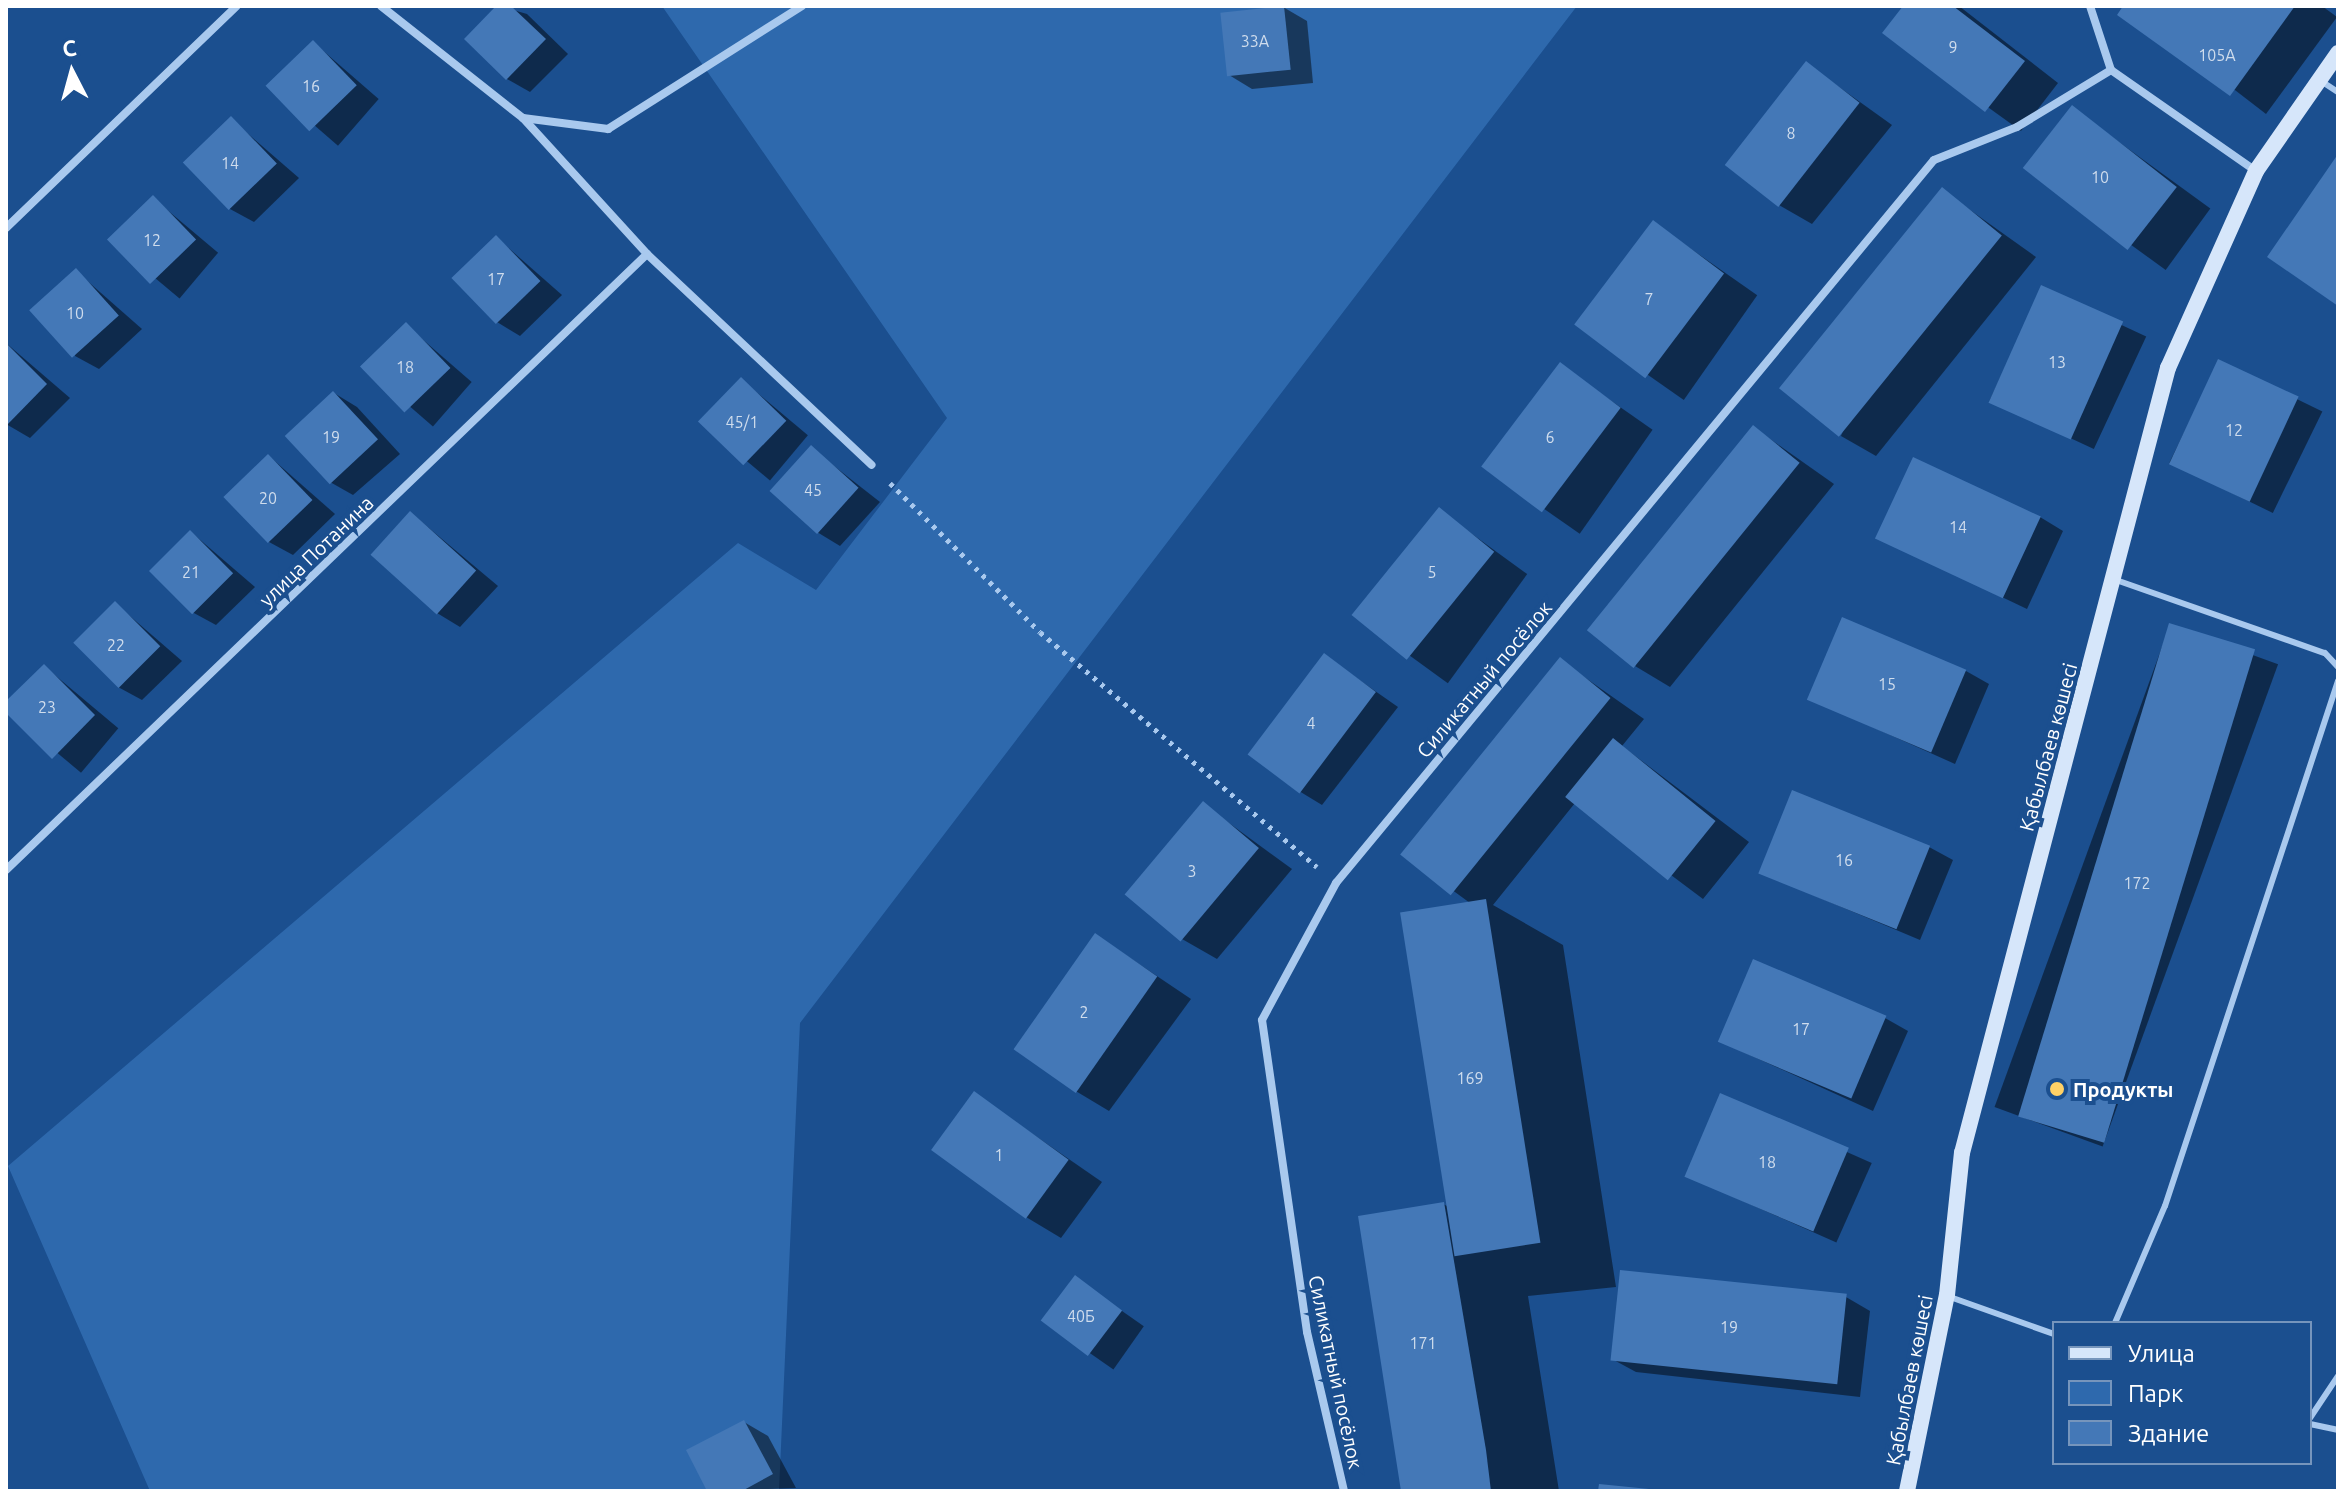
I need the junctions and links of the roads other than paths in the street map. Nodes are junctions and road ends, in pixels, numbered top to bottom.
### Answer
1 (237, 6) edge
2 (381, 6) edge
3 (802, 6) edge
4 (2090, 6) edge
5 (2338, 53) edge
6 (2111, 70) junction
7 (2319, 80) junction
8 (2338, 92) edge
9 (523, 118) junction
10 (2256, 171) junction
11 (6, 228) edge
12 (647, 254) junction
13 (872, 465) road end
14 (2113, 579) junction
15 (2338, 667) edge
16 (2338, 681) edge
17 (6, 870) edge
18 (1947, 1295) junction
19 (2116, 1321) edge
20 (2052, 1333) edge
21 (2338, 1376) edge
22 (2312, 1418) edge
23 (2312, 1422) edge
24 (2338, 1430) edge
25 (1344, 1491) edge
26 (1907, 1491) edge

1 - 11 street
2 - 9 street
3 - 9 street
4 - 6 street
5 - 7 main road, Қабылбаев көшесі
6 - 10 street
6 - 25 street, Силикатный посёлок
7 - 8 lane
7 - 10 main road, Қабылбаев көшесі
9 - 12 street
10 - 14 main road, Қабылбаев көшесі
12 - 13 street
12 - 17 street, улица Потанина
14 - 15 lane
14 - 18 main road, Қабылбаев көшесі
16 - 19 lane
18 - 20 lane
18 - 26 main road, Қабылбаев көшесі
21 - 22 lane
23 - 24 lane

